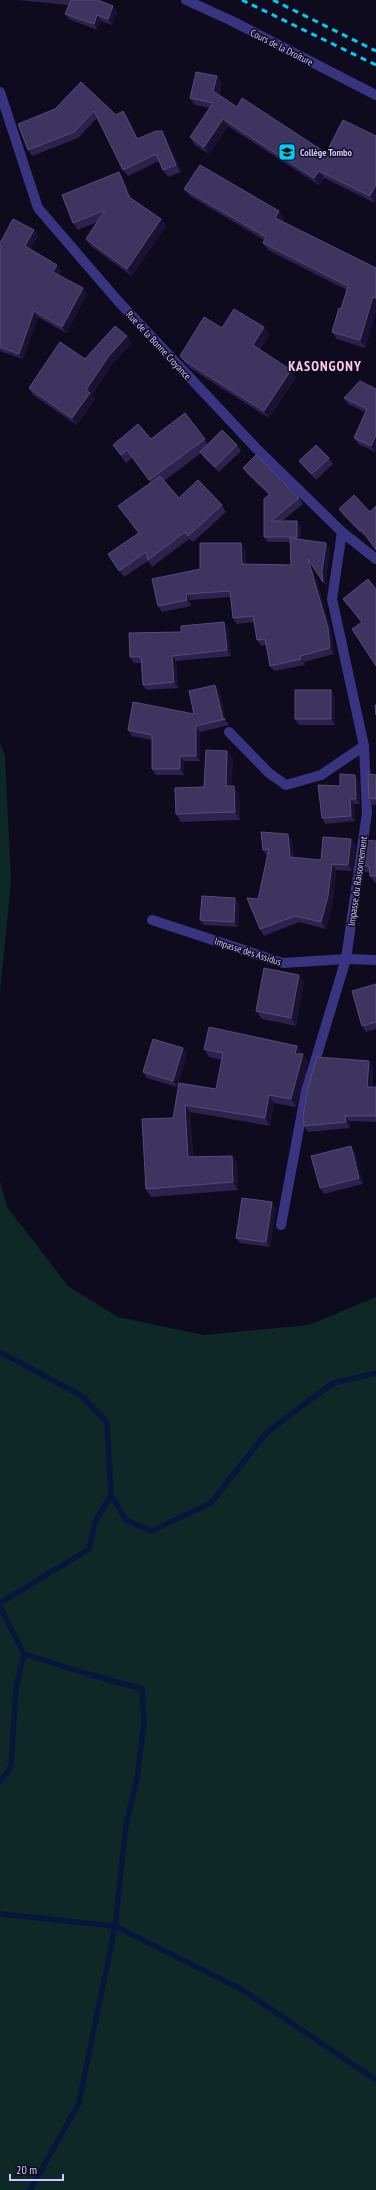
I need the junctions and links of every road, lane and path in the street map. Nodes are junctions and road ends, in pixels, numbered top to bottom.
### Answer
1 (186, 0) edge
2 (0, 92) edge
3 (376, 95) edge
4 (342, 532) junction
5 (376, 560) edge
6 (229, 732) dead end
7 (364, 746) junction
8 (152, 920) dead end
9 (346, 959) junction
10 (376, 960) edge
11 (281, 1225) dead end

1 - 3 street, Cours de la Droiture
2 - 4 street, Rue de la Bonne Croyance
4 - 5 street, Rue de la Bonne Croyance
4 - 7 street, Impasse du Raisonnement
6 - 7 street
7 - 9 street, Impasse du Raisonnement
8 - 9 street, Impasse des Assidus
9 - 10 street, Impasse des Assidus
9 - 11 street, Impasse du Raisonnement

